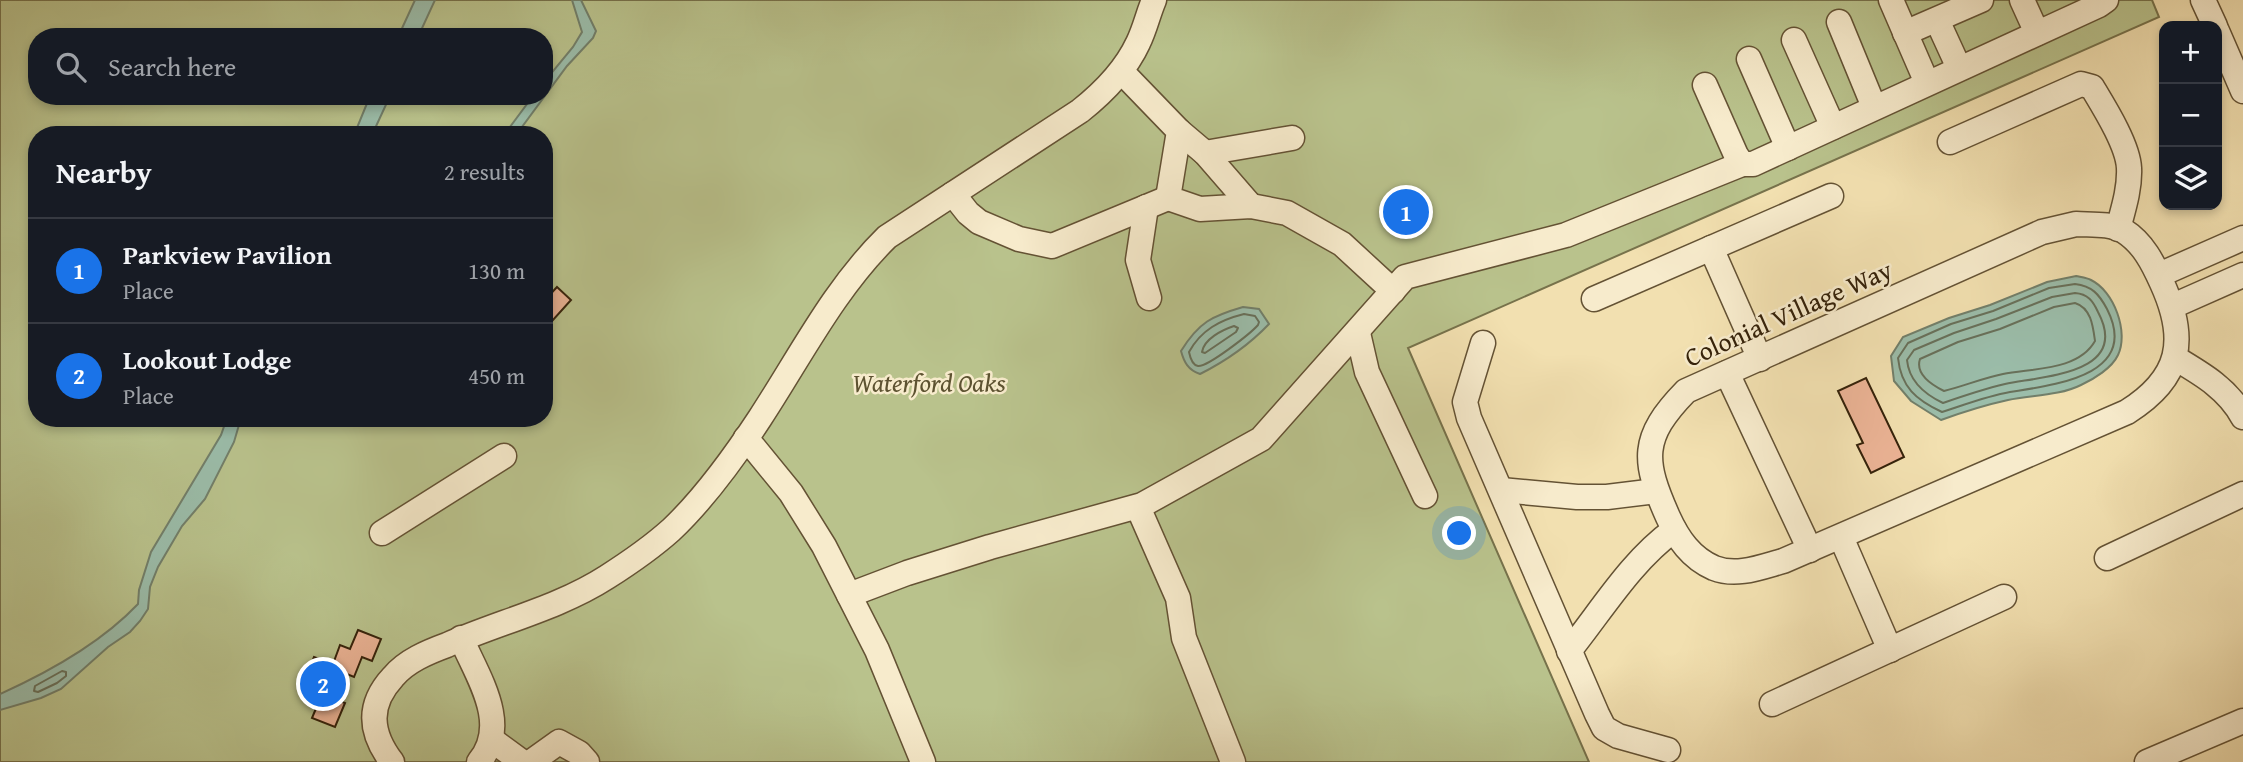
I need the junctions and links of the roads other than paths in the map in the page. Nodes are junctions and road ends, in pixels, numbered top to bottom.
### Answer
1 (1154, 0) edge
2 (1891, 0) edge
3 (1981, 0) edge
4 (2022, 0) edge
5 (2106, 0) edge
6 (2203, 0) edge
7 (1937, 20) junction
8 (2213, 21) edge
9 (1839, 22) dead end
10 (1905, 33) junction
11 (2038, 33) junction
12 (1794, 40) dead end
13 (2222, 42) edge
14 (1749, 59) dead end
15 (1959, 68) junction
16 (1122, 72) junction
17 (1927, 83) junction
18 (1705, 85) dead end
19 (2243, 90) edge
20 (1874, 107) junction
21 (1833, 127) junction
22 (1179, 131) junction
23 (1292, 138) dead end
24 (1950, 142) dead end
25 (1788, 148) junction
26 (1205, 153) junction
27 (1742, 164) junction
28 (953, 194) junction
29 (1831, 196) dead end
30 (1157, 203) junction
31 (1251, 206) junction
32 (2118, 229) junction
33 (2243, 239) edge
34 (1711, 248) junction
35 (2159, 275) junction
36 (2243, 275) edge
37 (1393, 291) junction
38 (1149, 298) dead end
39 (1594, 299) dead end
40 (2173, 306) junction
41 (1357, 333) junction
42 (1483, 343) dead end
43 (2175, 358) junction
44 (1760, 359) junction
45 (1727, 373) junction
46 (2243, 417) edge
47 (746, 438) junction
48 (504, 456) dead end
49 (1501, 490) junction
50 (1656, 491) junction
51 (2243, 494) edge
52 (1425, 496) dead end
53 (1138, 507) junction
54 (1674, 530) junction
55 (383, 533) dead end
56 (1841, 537) junction
57 (1810, 550) junction
58 (2107, 558) dead end
59 (849, 594) junction
60 (2004, 597) dead end
61 (461, 638) junction
62 (1890, 650) junction
63 (1569, 651) junction
64 (1772, 704) dead end
65 (2243, 721) edge
66 (492, 740) junction
67 (1668, 750) dead end
68 (392, 762) edge
69 (480, 762) edge
70 (522, 762) edge
71 (531, 762) edge
72 (587, 762) edge
73 (923, 762) edge
74 (1233, 762) edge
75 (2147, 762) edge

1 - 16 street
2 - 10 street
3 - 7 street
4 - 11 street
5 - 11 street
6 - 8 street
7 - 10 street
7 - 15 street
9 - 20 street
10 - 17 street
11 - 15 street
12 - 21 street
13 - 19 street
14 - 25 street
15 - 17 street
16 - 22 street
16 - 28 street
17 - 20 street
18 - 27 street
20 - 21 street
21 - 25 street
22 - 26 street
22 - 30 street
23 - 26 street
24 - 32 street
25 - 27 street
26 - 31 street
27 - 37 street
28 - 30 street
28 - 47 street
29 - 34 street
30 - 31 street
30 - 38 street
31 - 37 street
32 - 35 street, Colonial Village Way
32 - 44 street, Colonial Village Way
33 - 35 street
34 - 39 street
34 - 44 street
35 - 40 street, Colonial Village Way
36 - 40 street
37 - 41 street
40 - 43 street, Colonial Village Way
41 - 52 street
41 - 53 street
42 - 49 street
43 - 46 street
43 - 56 street, Colonial Village Way
44 - 45 street, Colonial Village Way
45 - 50 street, Colonial Village Way
45 - 57 street
47 - 59 street
47 - 61 street
48 - 55 street
49 - 50 street
49 - 63 street
50 - 54 street, Colonial Village Way
51 - 58 street
53 - 59 street
53 - 74 street
54 - 57 street, Colonial Village Way
54 - 63 street
56 - 57 street, Colonial Village Way
56 - 62 street
59 - 73 street
60 - 62 street
61 - 66 street
61 - 68 street
62 - 64 street
63 - 67 street
65 - 75 street
66 - 69 street
66 - 70 street
71 - 72 street

